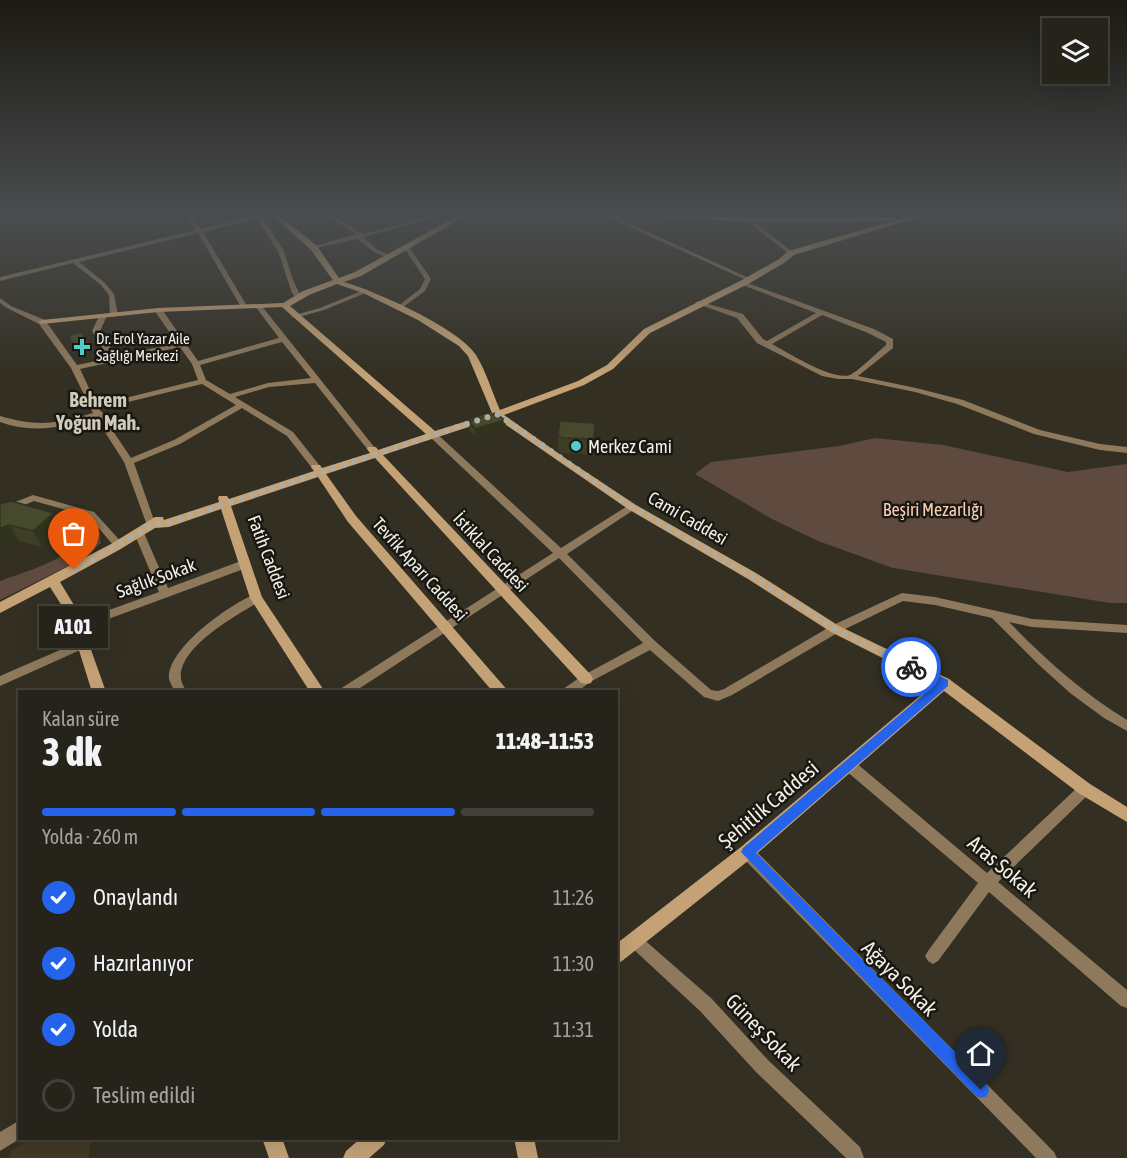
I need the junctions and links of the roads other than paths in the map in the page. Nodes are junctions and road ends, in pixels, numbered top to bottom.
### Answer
1 (45, 268) edge
2 (83, 268) edge
3 (220, 268) edge
4 (286, 268) edge
5 (328, 268) edge
6 (367, 268) edge
7 (421, 268) edge
8 (718, 268) edge
9 (766, 268) edge
10 (0, 279) edge
11 (745, 281) junction
12 (338, 282) junction
13 (366, 291) junction
14 (298, 297) junction
15 (0, 300) edge
16 (698, 303) junction
17 (284, 305) junction
18 (243, 306) junction
19 (259, 306) junction
20 (4, 307) edge
21 (399, 308) junction
22 (158, 310) junction
23 (821, 313) junction
24 (114, 315) junction
25 (103, 316) junction
26 (295, 316) junction
27 (42, 322) junction
28 (283, 339) junction
29 (183, 344) junction
30 (766, 345) junction
31 (122, 358) junction
32 (196, 364) junction
33 (75, 368) junction
34 (852, 377) junction
35 (318, 380) junction
36 (203, 381) junction
37 (227, 397) junction
38 (242, 405) junction
39 (97, 411) junction
40 (497, 414) junction
41 (0, 419) edge
42 (429, 432) junction
43 (1127, 450) edge
44 (374, 451) junction
45 (129, 462) junction
46 (317, 469) junction
47 (224, 500) junction
48 (632, 507) junction
49 (0, 512) edge
50 (153, 525) junction
51 (139, 533) junction
52 (119, 545) junction
53 (561, 554) junction
54 (245, 564) junction
55 (53, 581) junction
56 (501, 590) junction
57 (165, 594) junction
58 (256, 598) junction
59 (0, 608) edge
60 (996, 615) junction
61 (80, 625) junction
62 (447, 626) junction
63 (835, 629) junction
64 (1127, 629) edge
65 (83, 644) junction
66 (651, 644) junction
67 (586, 679) junction
68 (0, 681) edge
69 (945, 683) junction
70 (98, 690) edge
71 (180, 690) edge
72 (317, 690) edge
73 (347, 690) edge
74 (500, 690) edge
75 (570, 690) edge
76 (1127, 726) edge
77 (850, 766) junction
78 (1085, 789) junction
79 (1127, 815) edge
80 (747, 852) junction
81 (988, 881) junction
82 (636, 942) junction
83 (618, 955) edge
84 (933, 956) dead end
85 (1127, 1000) edge
86 (18, 1130) edge
87 (273, 1140) edge
88 (375, 1140) edge
89 (524, 1140) edge
90 (0, 1142) edge
91 (279, 1158) edge
92 (353, 1158) edge
93 (528, 1158) edge
94 (855, 1158) edge
95 (1048, 1158) edge

1 - 10 street
2 - 24 street
3 - 18 street
4 - 14 street
5 - 12 street
6 - 12 street
7 - 21 street
8 - 11 street
9 - 11 street
11 - 16 street
11 - 23 street
12 - 13 street
12 - 14 street
13 - 21 street
13 - 26 street
14 - 17 street
15 - 20 street
16 - 30 street
16 - 40 street
17 - 19 street
17 - 26 street
18 - 19 street
18 - 22 street
19 - 28 street
20 - 27 street
21 - 40 street
22 - 24 street
22 - 29 street
23 - 30 street
23 - 34 street
24 - 25 street
25 - 27 street
25 - 31 street
26 - 42 street
27 - 33 street
28 - 32 street
28 - 35 street
29 - 31 street
29 - 32 street
30 - 34 street
31 - 33 street
32 - 36 street
33 - 39 street
34 - 43 street
35 - 37 street
35 - 44 street
36 - 37 street
36 - 39 street
37 - 38 street
38 - 45 street
38 - 46 street
39 - 41 street
39 - 45 street
40 - 42 street
40 - 48 street, Cami Caddesi
42 - 44 street
42 - 53 street
44 - 46 street
44 - 56 street, İstiklal Caddesi
45 - 50 street
46 - 47 street
46 - 62 street, Tevfik Aparı Caddesi
47 - 50 street
47 - 54 street, Fatih Caddesi
48 - 53 street
48 - 63 street, Cami Caddesi
49 - 52 street
50 - 51 street
51 - 52 street
51 - 57 street
52 - 55 street
53 - 56 street
53 - 66 street
54 - 57 street, Sağlık Sokak
54 - 58 street, Fatih Caddesi
55 - 59 street
55 - 61 street
56 - 62 street
56 - 67 street, İstiklal Caddesi
57 - 61 street, Sağlık Sokak
58 - 71 street
58 - 72 street, Fatih Caddesi
60 - 63 street
60 - 64 street
60 - 76 street
61 - 65 street
62 - 73 street
62 - 74 street, Tevfik Aparı Caddesi
63 - 66 street
63 - 69 street, Cami Caddesi
65 - 68 street
65 - 70 street
66 - 67 street
67 - 75 street
69 - 77 street, Şehitlik Caddesi
69 - 78 street, Cami Caddesi
77 - 80 street, Şehitlik Caddesi
77 - 81 street, Aras Sokak
78 - 79 street, Cami Caddesi
78 - 81 street
80 - 82 street, Şehitlik Caddesi
80 - 95 street, Ağaya Sokak
81 - 84 street
81 - 85 street, Aras Sokak
82 - 83 street, Şehitlik Caddesi
82 - 94 street, Güneş Sokak
86 - 90 street
87 - 91 street
88 - 92 street
89 - 93 street

